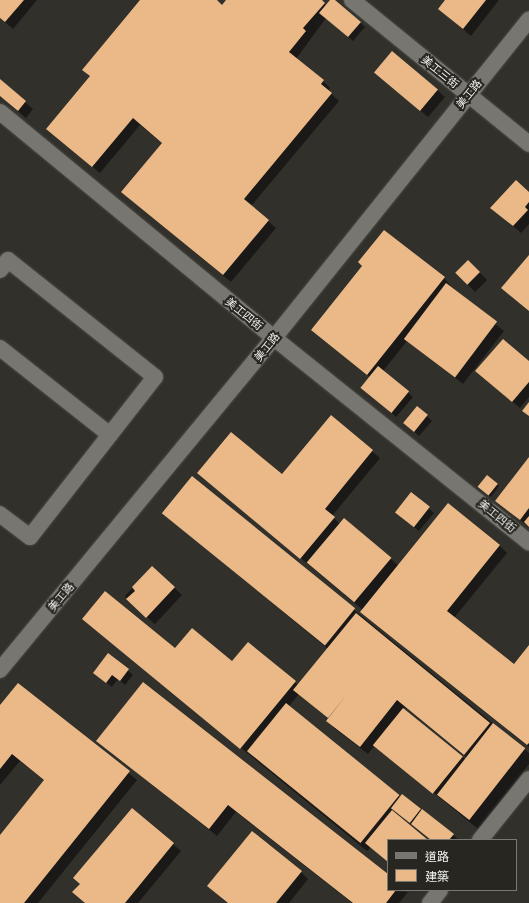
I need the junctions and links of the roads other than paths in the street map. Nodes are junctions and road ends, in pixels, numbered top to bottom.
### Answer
1 (352, 0) edge
2 (529, 20) edge
3 (468, 95) junction
4 (0, 112) edge
5 (529, 144) edge
6 (3, 261) edge
7 (274, 338) junction
8 (0, 348) edge
9 (110, 435) junction
10 (0, 514) edge
11 (529, 542) edge
12 (0, 670) edge
13 (529, 780) edge
14 (481, 839) edge
15 (439, 891) edge
16 (430, 903) edge

1 - 3 street, 美工三街
2 - 3 street, 美工路
3 - 5 street, 美工三街
3 - 7 street, 美工路
4 - 7 street, 美工四街
6 - 9 street
7 - 11 street, 美工四街
7 - 12 street, 美工路
8 - 9 street
9 - 10 street
13 - 14 street
15 - 16 street

